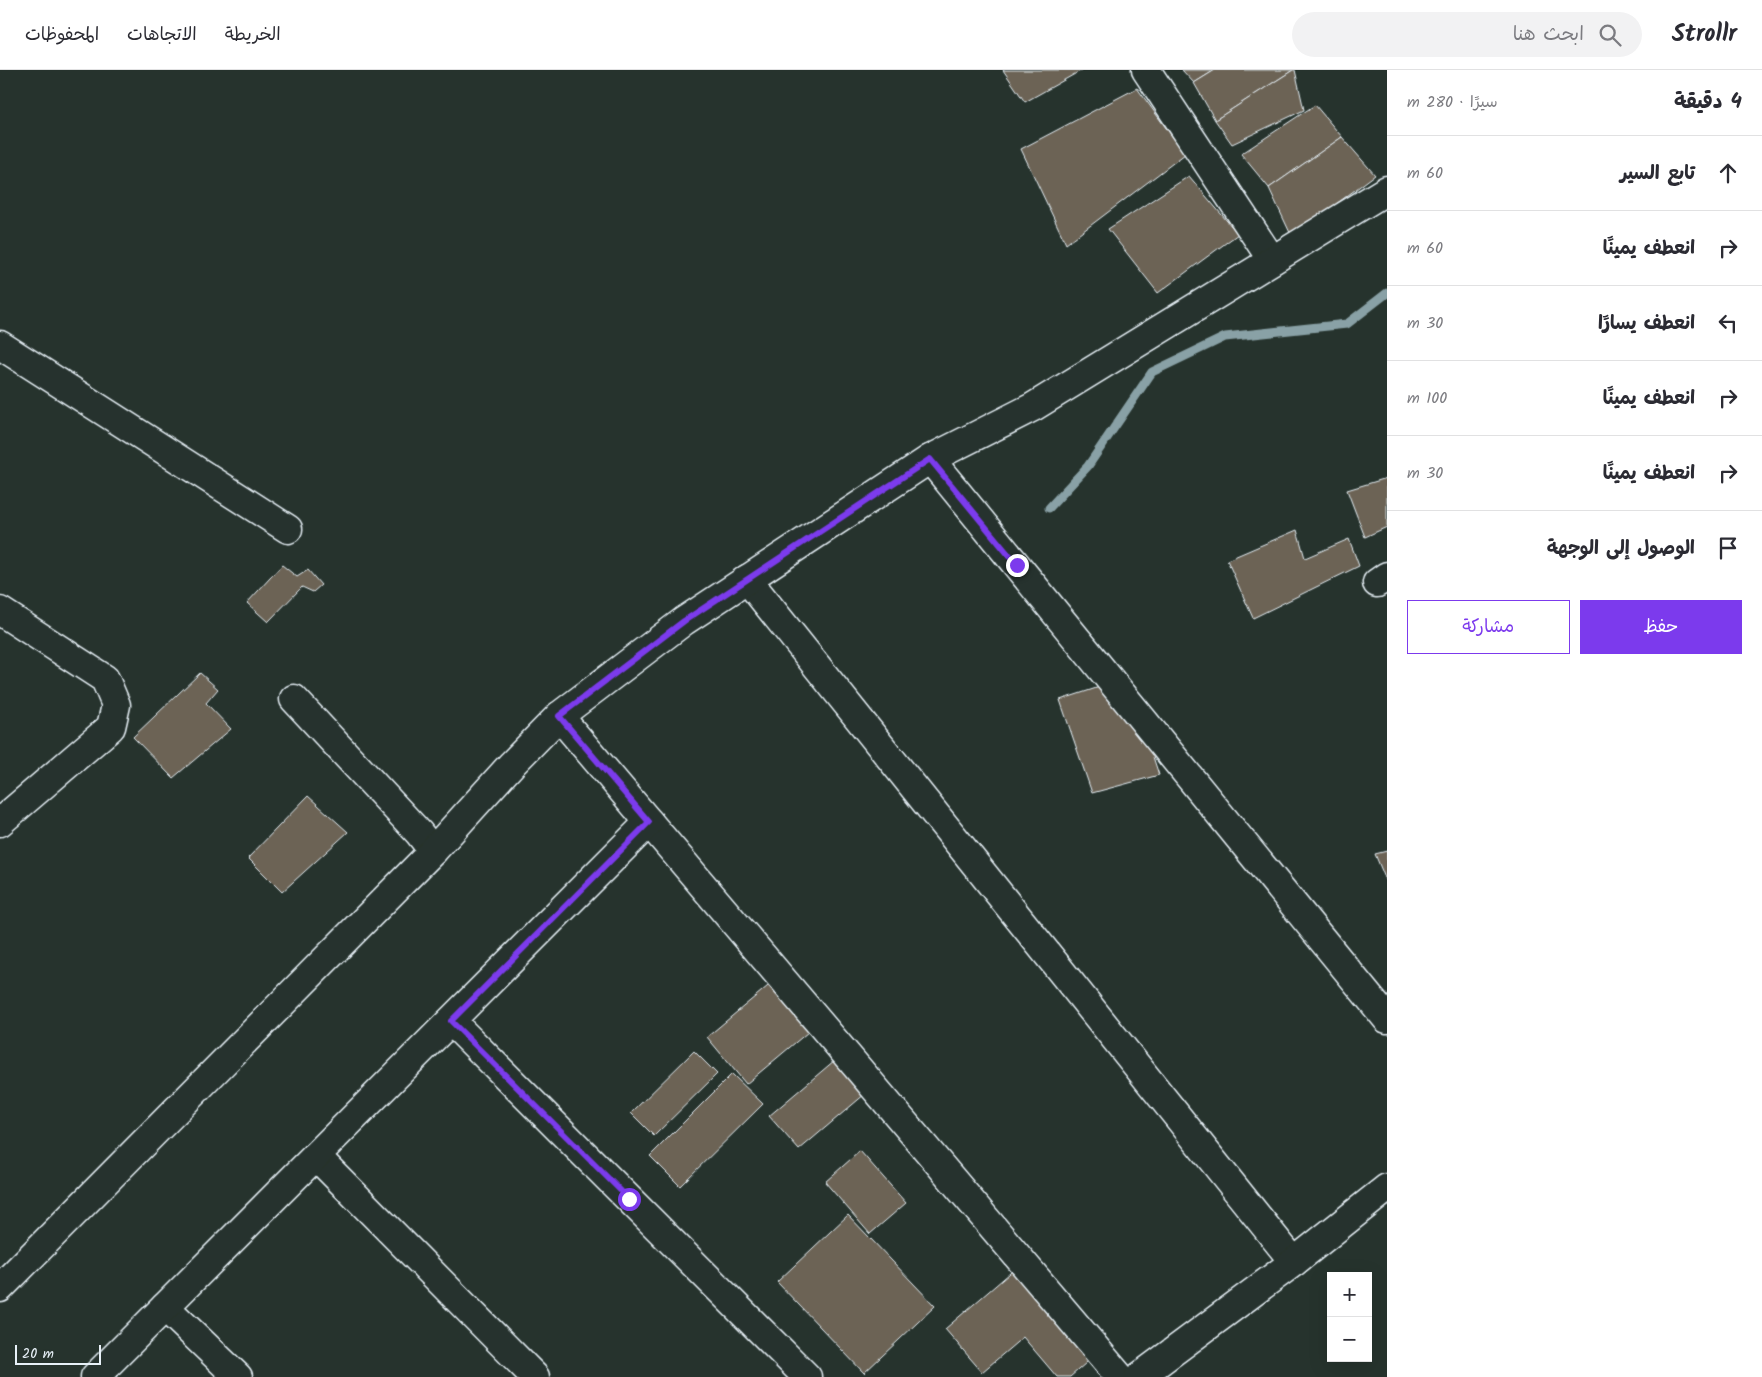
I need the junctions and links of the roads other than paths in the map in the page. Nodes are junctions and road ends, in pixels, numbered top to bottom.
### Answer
1 (1146, 70) edge
2 (1387, 190) edge
3 (1272, 260) junction
4 (0, 345) edge
5 (930, 459) junction
6 (288, 529) dead end
7 (747, 579) junction
8 (0, 611) edge
9 (294, 699) dead end
10 (559, 716) junction
11 (0, 822) edge
12 (649, 822) junction
13 (433, 850) junction
14 (1387, 1019) edge
15 (451, 1021) junction
16 (316, 1156) junction
17 (1387, 1188) edge
18 (1294, 1262) junction
19 (0, 1288) edge
20 (165, 1307) junction
21 (95, 1377) edge
22 (238, 1377) edge
23 (535, 1377) edge
24 (807, 1377) edge
25 (1120, 1377) edge
26 (1139, 1377) edge

1 - 3 street
2 - 3 street
3 - 5 street
4 - 6 street
5 - 7 street
5 - 14 street
7 - 10 street
7 - 18 street
8 - 11 street
9 - 13 street
10 - 12 street
10 - 13 street
12 - 15 street
12 - 25 street
13 - 19 street
15 - 16 street
15 - 24 street
16 - 20 street
16 - 23 street
17 - 18 street
18 - 26 street
20 - 21 street
20 - 22 street

